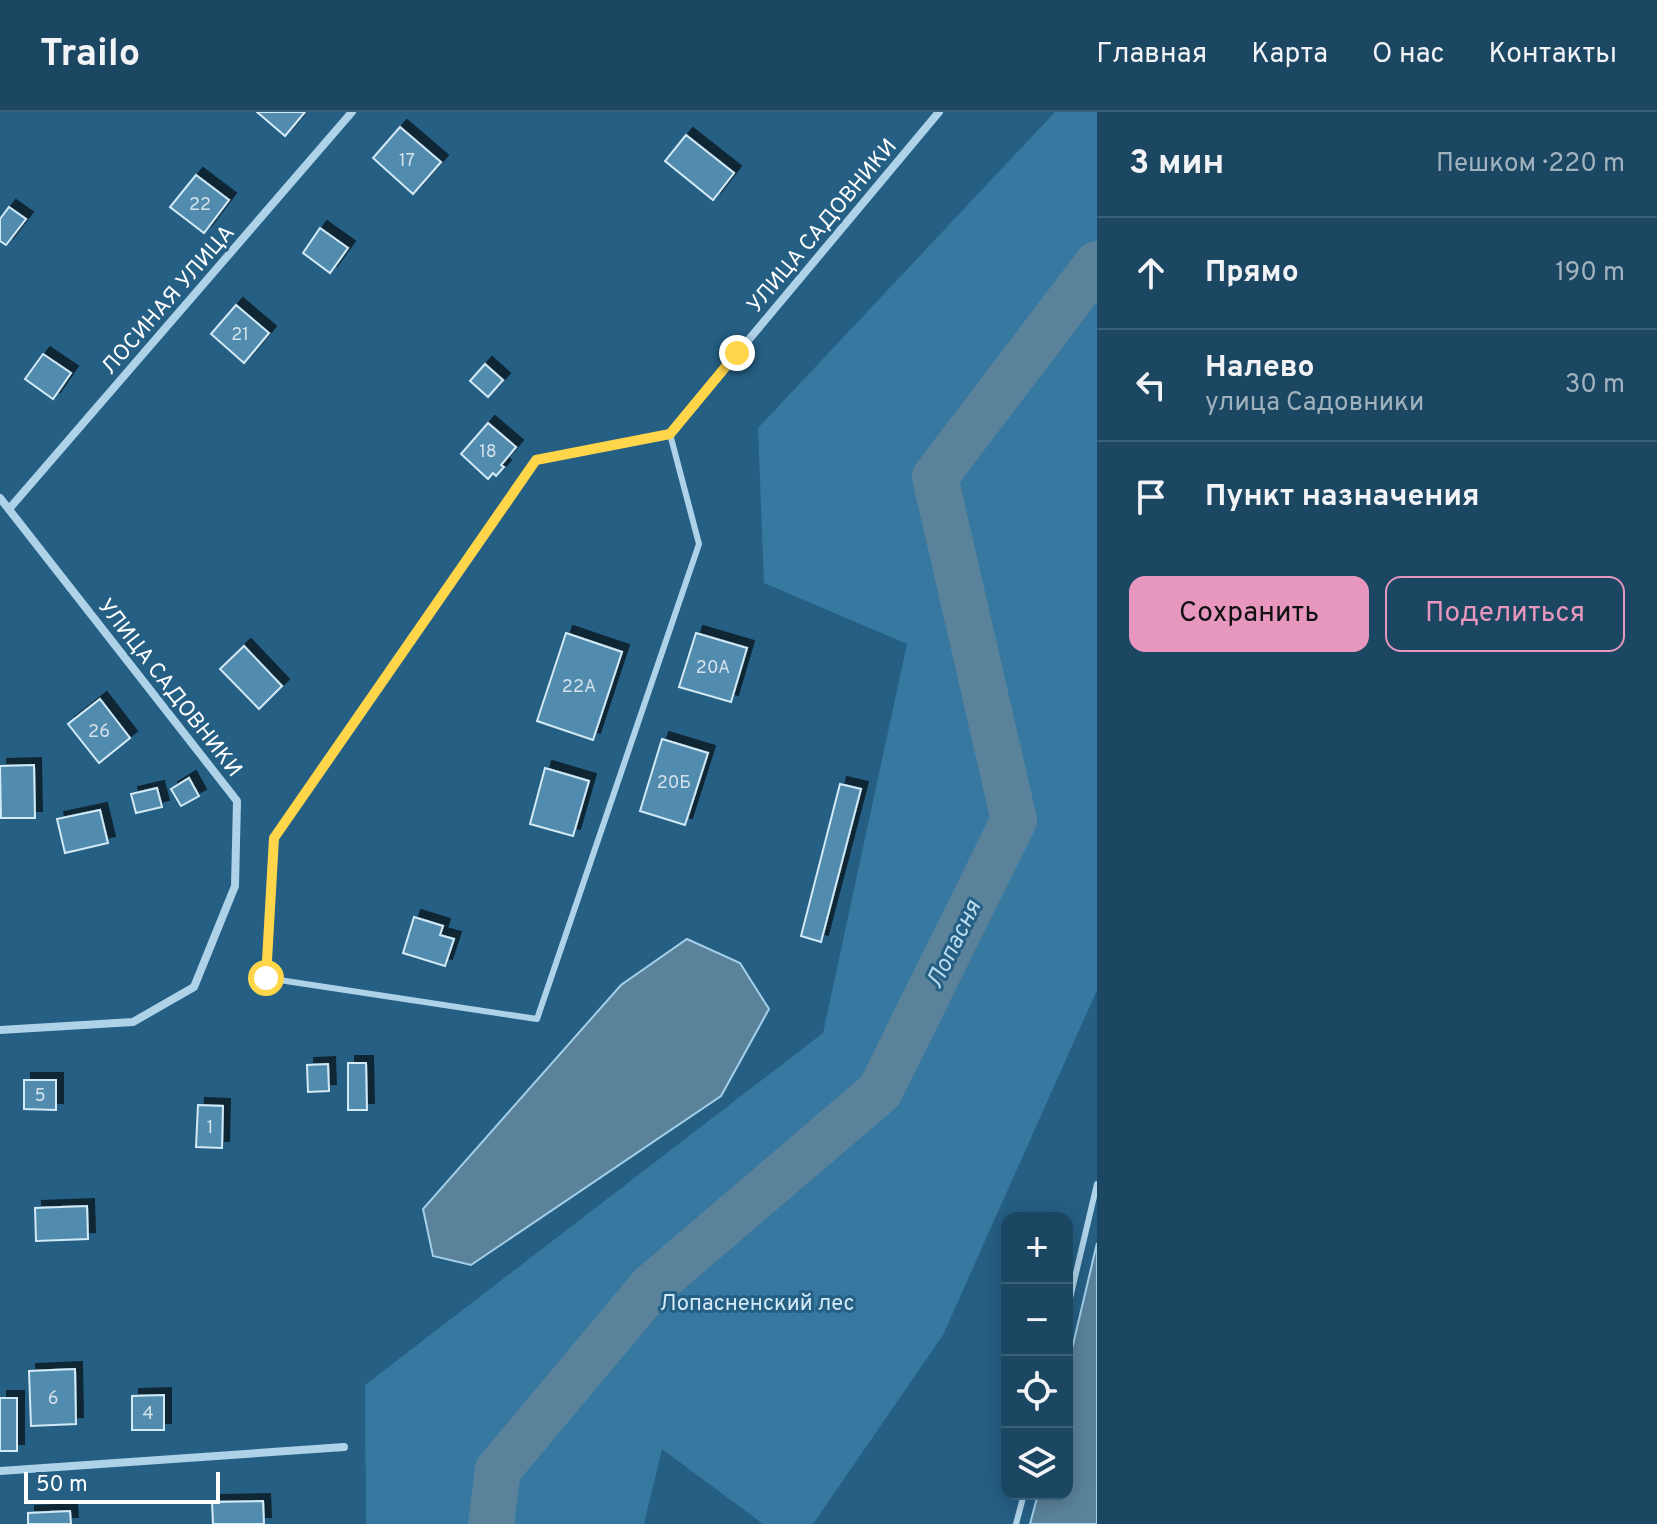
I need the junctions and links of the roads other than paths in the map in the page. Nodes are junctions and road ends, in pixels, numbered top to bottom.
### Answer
1 (352, 112) edge
2 (939, 112) edge
3 (670, 434) junction
4 (0, 498) edge
5 (9, 509) junction
6 (0, 1030) edge
7 (1097, 1184) edge
8 (1073, 1286) edge
9 (344, 1447) dead end
10 (0, 1471) edge
11 (1022, 1500) edge
12 (1016, 1524) edge

1 - 5 street, ЛОСИНАЯ УЛИЦА
2 - 3 street, УЛИЦА САДОВНИКИ
3 - 3 lane
4 - 5 street, УЛИЦА САДОВНИКИ
5 - 6 street, УЛИЦА САДОВНИКИ
7 - 8 lane
9 - 10 street
11 - 12 lane

